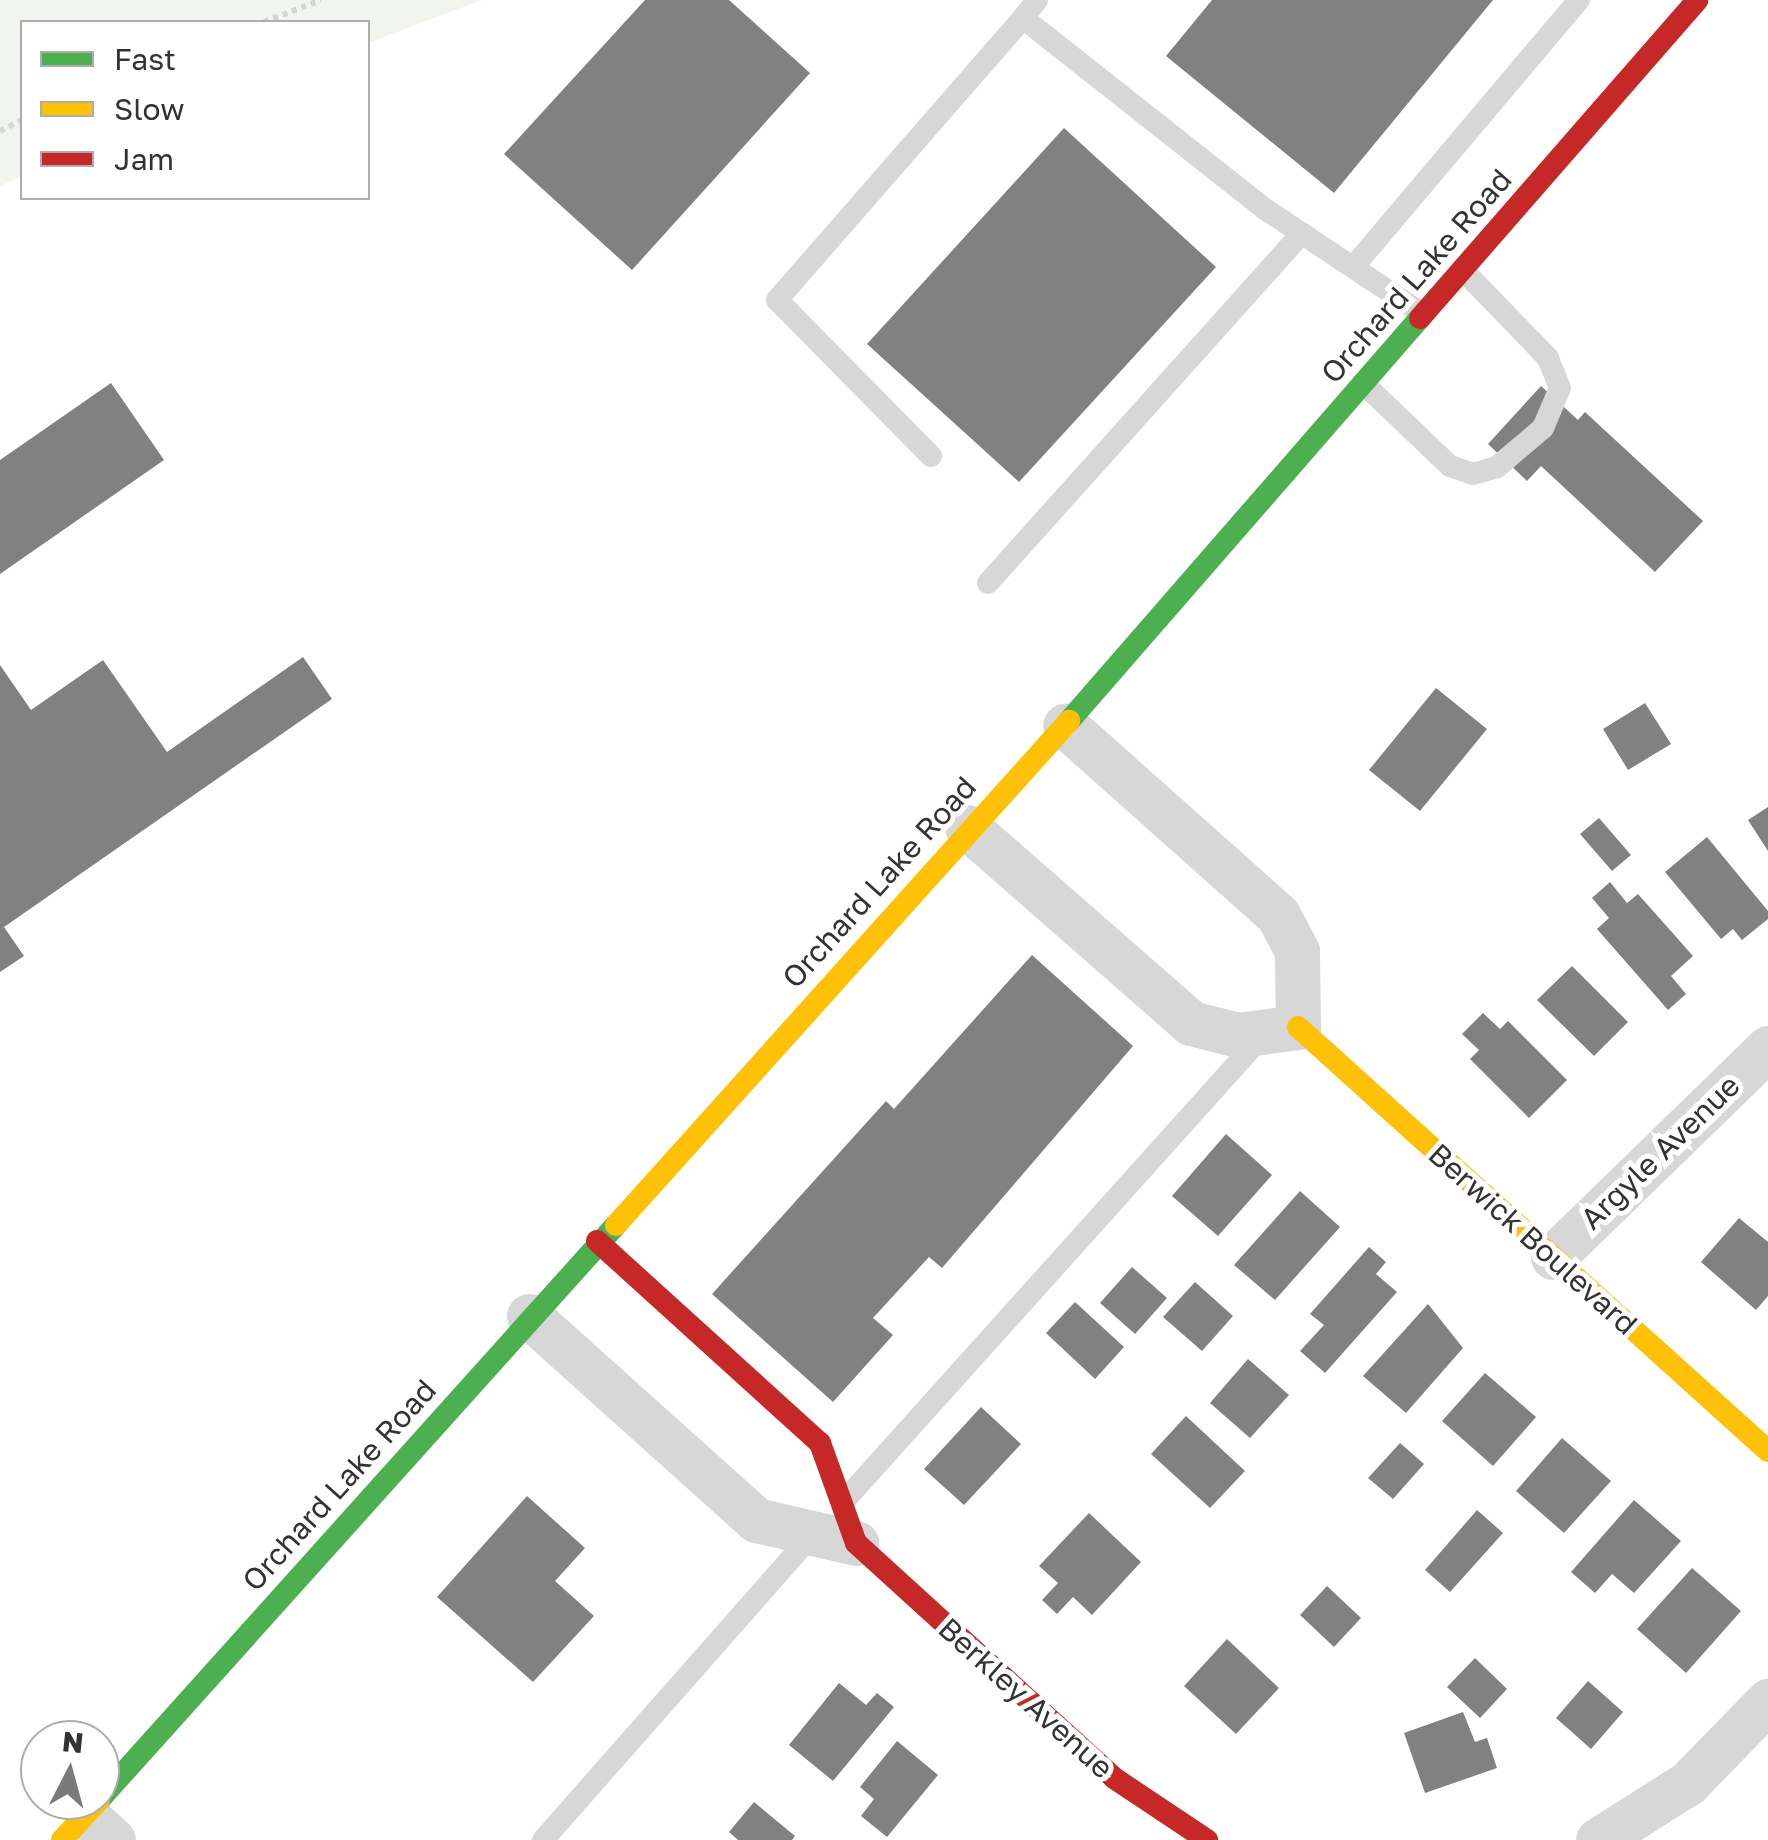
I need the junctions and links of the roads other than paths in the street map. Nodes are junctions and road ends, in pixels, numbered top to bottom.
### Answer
1 (1579, 0) edge
2 (1697, 0) edge
3 (1030, 9) edge
4 (1302, 233) junction
5 (1355, 265) junction
6 (1462, 269) junction
7 (1423, 314) junction
8 (1363, 384) junction
9 (931, 456) dead end
10 (988, 583) dead end
11 (1064, 725) junction
12 (967, 827) junction
13 (1281, 1030) junction
14 (1768, 1048) edge
15 (597, 1241) junction
16 (1553, 1257) junction
17 (529, 1316) junction
18 (1768, 1451) edge
19 (849, 1523) junction
20 (811, 1535) junction
21 (1768, 1700) edge
22 (120, 1787) edge
23 (543, 1840) edge
24 (1207, 1840) edge
25 (1598, 1840) edge

1 - 5 lane
2 - 6 main road, Orchard Lake Road
3 - 4 lane
3 - 9 lane
4 - 5 lane
4 - 10 lane
5 - 7 lane
6 - 7 main road, Orchard Lake Road
6 - 8 lane
7 - 8 main road, Orchard Lake Road
8 - 11 main road, Orchard Lake Road
11 - 12 main road, Orchard Lake Road
11 - 13 street
12 - 13 street
12 - 15 main road, Orchard Lake Road
13 - 16 main road, Berwick Boulevard
13 - 19 lane
14 - 16 street, Argyle Avenue
15 - 17 main road, Orchard Lake Road
15 - 19 main road, Berkley Avenue
16 - 18 main road, Berwick Boulevard
17 - 20 street
17 - 22 main road, Orchard Lake Road
19 - 20 street
19 - 24 main road, Berkley Avenue
20 - 23 lane
21 - 25 street

